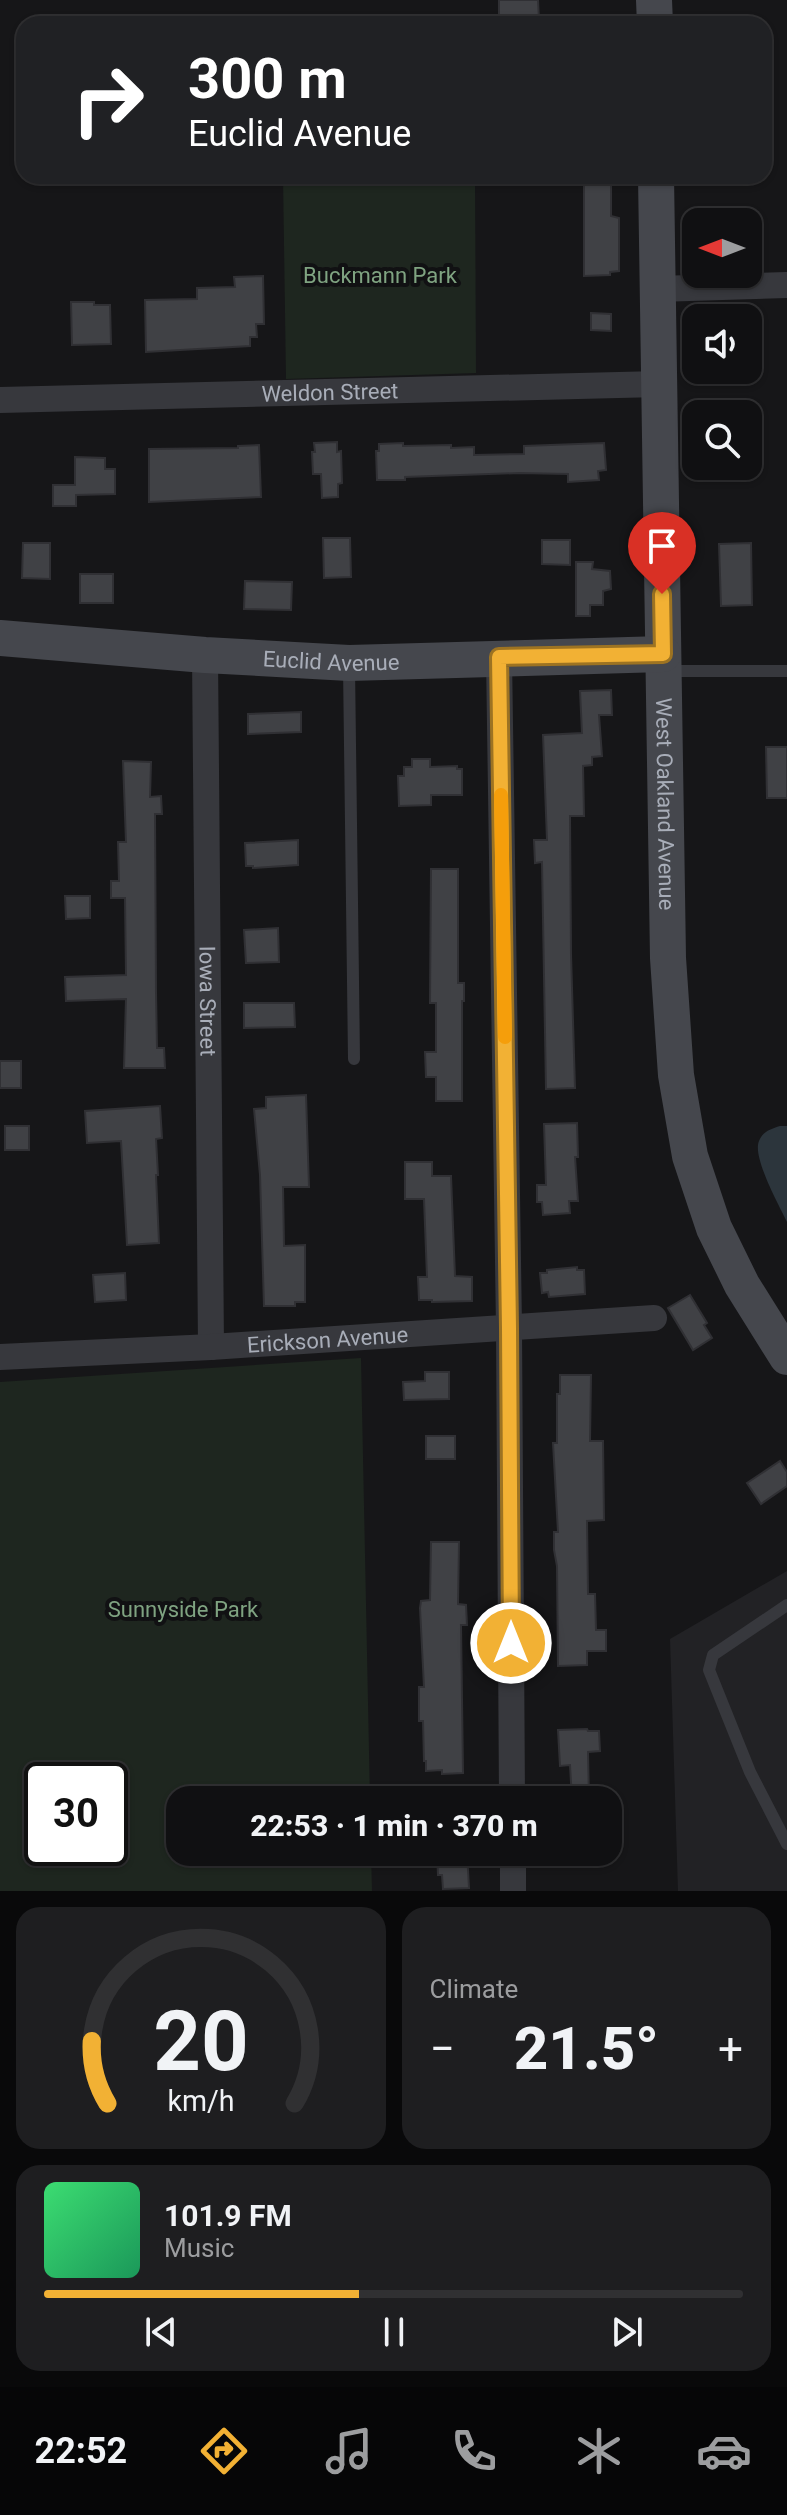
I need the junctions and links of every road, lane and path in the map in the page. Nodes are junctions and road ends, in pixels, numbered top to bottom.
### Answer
1 (656, 184) edge
2 (787, 285) edge
3 (657, 289) junction
4 (659, 384) junction
5 (0, 400) edge
6 (0, 638) edge
7 (205, 655) junction
8 (499, 657) junction
9 (349, 663) junction
10 (663, 663) junction
11 (787, 671) edge
12 (354, 1059) dead end
13 (654, 1318) dead end
14 (509, 1328) junction
15 (211, 1347) junction
16 (0, 1357) edge
17 (787, 1357) edge
18 (787, 1605) edge
19 (512, 1786) edge
20 (787, 1844) edge
21 (513, 1866) edge
22 (513, 1891) edge

1 - 3 main road, West Oakland Avenue
2 - 3 street
3 - 4 main road, West Oakland Avenue
4 - 5 street, Weldon Street
4 - 10 main road, West Oakland Avenue
6 - 7 main road, Euclid Avenue
7 - 9 main road, Euclid Avenue
7 - 15 street, Iowa Street
8 - 9 main road, Euclid Avenue
8 - 10 main road, Euclid Avenue
8 - 14 street
9 - 12 lane
10 - 11 lane
10 - 17 main road, West Oakland Avenue
13 - 14 street, Erickson Avenue
14 - 15 street, Erickson Avenue
14 - 19 street
15 - 16 street, Erickson Avenue
18 - 20 lane
21 - 22 street

